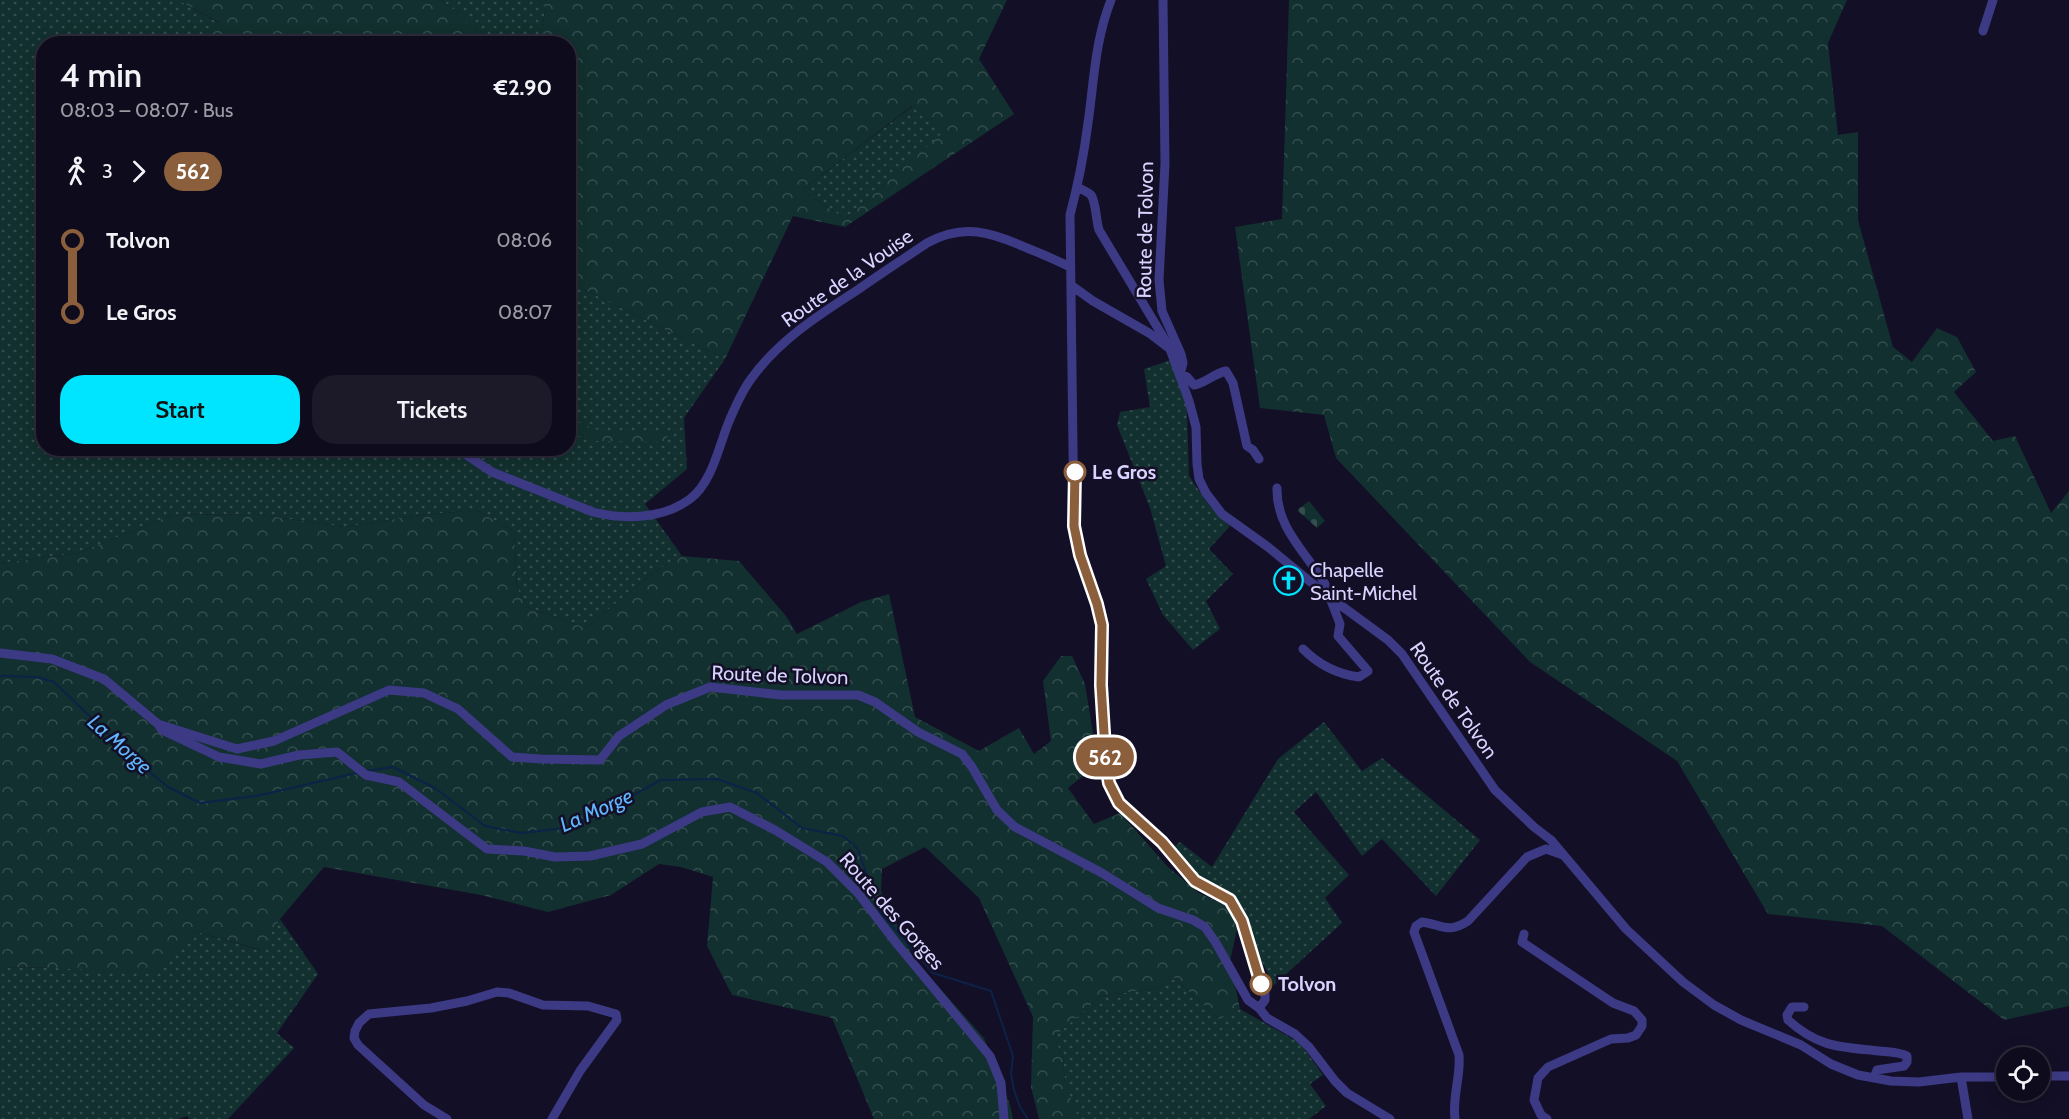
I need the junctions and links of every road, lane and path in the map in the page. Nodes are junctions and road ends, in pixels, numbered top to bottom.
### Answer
1 (1111, 0) edge
2 (1163, 0) edge
3 (1993, 0) edge
4 (1983, 31) dead end
5 (1077, 187) junction
6 (1070, 267) junction
7 (1072, 286) junction
8 (1170, 349) junction
9 (1180, 374) junction
10 (468, 456) edge
11 (1259, 459) dead end
12 (1277, 488) dead end
13 (1327, 596) junction
14 (1302, 650) dead end
15 (0, 653) edge
16 (158, 724) junction
17 (1568, 858) junction
18 (1524, 934) dead end
19 (1804, 1007) dead end
20 (1259, 1008) junction
21 (2050, 1076) edge
22 (2069, 1076) edge
23 (1961, 1077) junction
24 (1996, 1077) edge
25 (1874, 1078) junction
26 (447, 1119) edge
27 (552, 1119) edge
28 (1004, 1119) edge
29 (1390, 1119) edge
30 (1455, 1119) edge
31 (1547, 1119) edge
32 (1968, 1119) edge

1 - 5 street
2 - 9 street, Route de Tolvon
3 - 4 street
5 - 6 street
5 - 8 street
6 - 7 street
6 - 10 street, Route de la Vouise
7 - 8 street
7 - 20 street
8 - 9 street
9 - 11 street
9 - 13 street, Route de Tolvon
12 - 13 street
13 - 14 street
13 - 17 street, Route de Tolvon
15 - 16 street, Route des Gorges
16 - 20 street, Route de Tolvon
16 - 28 street, Route des Gorges
17 - 25 street, Route de Tolvon
17 - 30 street
18 - 31 street
19 - 25 street
20 - 29 street
21 - 22 street
23 - 24 street, Route de Tolvon
23 - 25 street, Route de Tolvon
23 - 32 street
26 - 27 street

